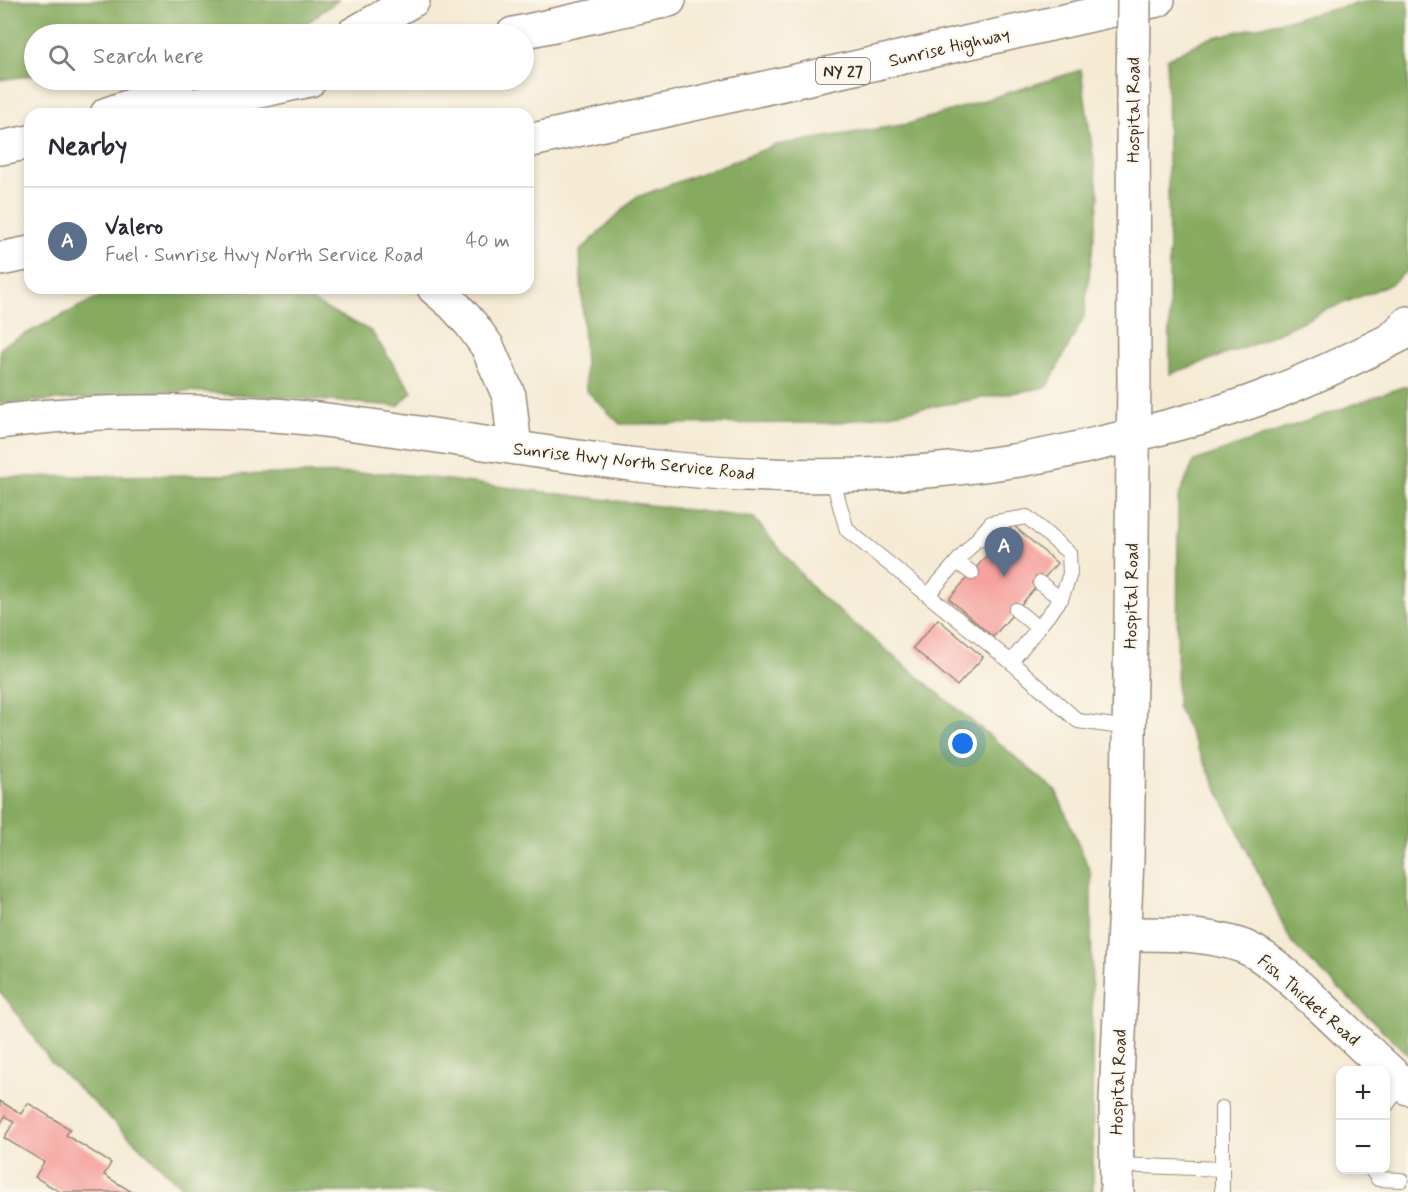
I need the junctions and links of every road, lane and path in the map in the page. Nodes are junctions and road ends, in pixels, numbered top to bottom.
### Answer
1 (413, 0) edge
2 (669, 0) edge
3 (1134, 0) edge
4 (1158, 0) edge
5 (370, 24) edge
6 (534, 29) edge
7 (177, 90) edge
8 (264, 90) edge
9 (124, 108) edge
10 (182, 108) edge
11 (534, 140) edge
12 (24, 254) edge
13 (0, 259) edge
14 (442, 294) edge
15 (1403, 330) edge
16 (0, 422) edge
17 (1133, 435) junction
18 (515, 448) junction
19 (832, 476) junction
20 (980, 535) junction
21 (995, 547) dead end
22 (957, 562) junction
23 (972, 573) dead end
24 (1040, 582) dead end
25 (928, 595) junction
26 (1061, 599) junction
27 (1016, 610) dead end
28 (1038, 628) junction
29 (1011, 662) junction
30 (1129, 728) junction
31 (1125, 934) junction
32 (1399, 1092) edge
33 (1222, 1108) dead end
34 (1222, 1169) junction
35 (1375, 1174) edge
36 (1117, 1179) edge
37 (1401, 1180) dead end
38 (1222, 1192) edge

1 - 5 main road
2 - 6 main road
3 - 17 main road, Hospital Road, bridge
4 - 11 main road, Sunrise Highway / NY 27
7 - 9 main road
8 - 10 main road
12 - 13 main road
14 - 18 main road
15 - 17 main road, Sunrise Hwy North Service Road
16 - 18 main road, Sunrise Hwy North Service Road
17 - 19 main road, Sunrise Hwy North Service Road
17 - 30 main road, Hospital Road
18 - 19 main road, Sunrise Hwy North Service Road
19 - 25 lane
20 - 21 lane
20 - 22 lane
20 - 26 lane
22 - 23 lane
22 - 25 lane
24 - 26 lane
25 - 29 lane
26 - 28 lane
27 - 28 lane
28 - 29 lane
29 - 30 lane
30 - 31 main road, Hospital Road
31 - 32 main road, Fish Thicket Road
31 - 36 main road, Hospital Road
33 - 34 lane
34 - 36 lane
34 - 38 lane
35 - 37 lane

